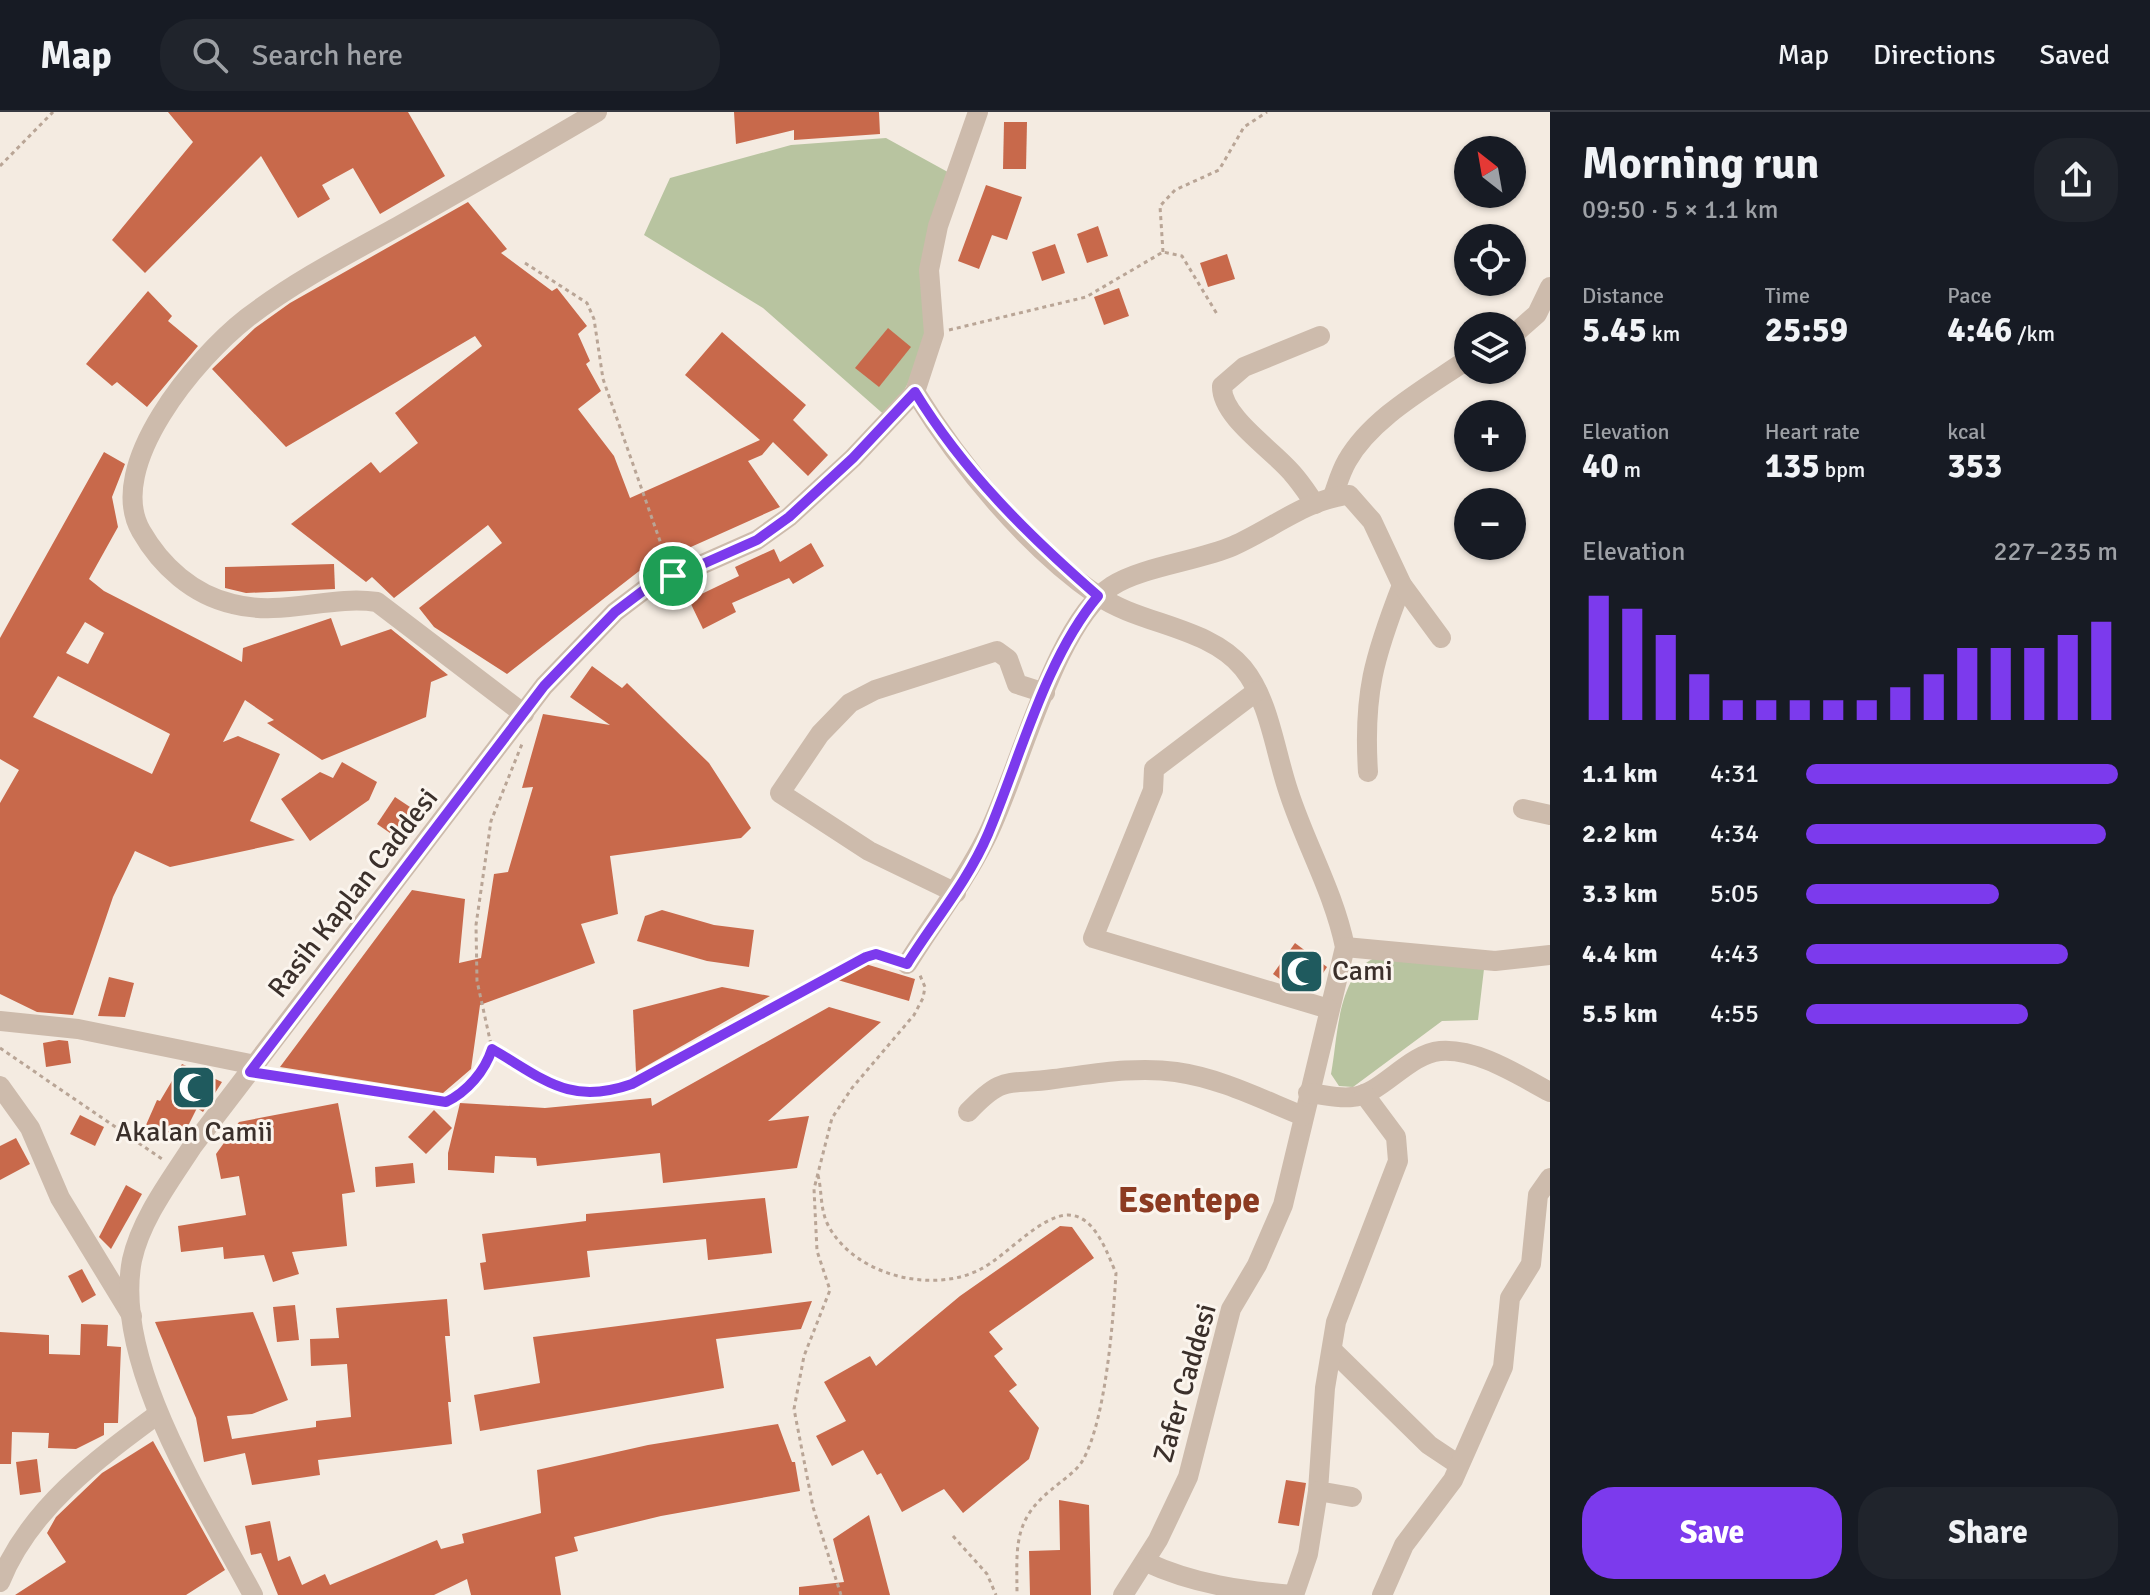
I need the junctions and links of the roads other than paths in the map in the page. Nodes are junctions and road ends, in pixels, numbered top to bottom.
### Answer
1 (597, 112) edge
2 (978, 112) edge
3 (1550, 287) edge
4 (1526, 324) edge
5 (1320, 336) dead end
6 (1454, 369) edge
7 (915, 392) junction
8 (1324, 500) junction
9 (1402, 585) junction
10 (1098, 596) junction
11 (1441, 638) dead end
12 (1257, 691) junction
13 (1045, 693) junction
14 (524, 714) junction
15 (1368, 772) dead end
16 (1523, 809) dead end
17 (1550, 815) edge
18 (956, 893) junction
19 (1345, 947) junction
20 (1550, 955) edge
21 (907, 964) road end
22 (1329, 1009) junction
23 (0, 1021) edge
24 (252, 1069) junction
25 (0, 1086) edge
26 (1550, 1092) edge
27 (1308, 1093) junction
28 (1364, 1094) junction
29 (968, 1112) dead end
30 (1303, 1116) junction
31 (1550, 1178) edge
32 (132, 1316) junction
33 (1334, 1352) junction
34 (158, 1414) junction
35 (1459, 1465) junction
36 (1318, 1491) junction
37 (1352, 1497) dead end
38 (1146, 1562) junction
39 (0, 1582) edge
40 (253, 1595) edge
41 (1123, 1595) edge
42 (1382, 1595) edge

1 - 14 street
2 - 7 street, Rasih Kaplan Caddesi
3 - 4 street
5 - 8 street
6 - 8 street
7 - 10 street
7 - 14 street, Rasih Kaplan Caddesi
8 - 9 street
8 - 10 street
9 - 11 street
9 - 15 street
10 - 12 street
10 - 13 street
12 - 19 street
12 - 22 street
13 - 18 street
13 - 18 street
14 - 24 street, Rasih Kaplan Caddesi
16 - 17 street
18 - 21 street
19 - 20 street
19 - 22 street, Zafer Caddesi
22 - 27 street, Zafer Caddesi
23 - 24 street
24 - 32 street, Rasih Kaplan Caddesi
25 - 32 street
26 - 28 street
27 - 28 street
27 - 30 street, Zafer Caddesi
28 - 33 street
29 - 30 street
30 - 38 street, Zafer Caddesi
31 - 35 street
32 - 34 street, Rasih Kaplan Caddesi
33 - 35 street
33 - 36 street
34 - 39 street
34 - 40 street, Rasih Kaplan Caddesi
35 - 42 street
36 - 37 street
36 - 38 street
38 - 41 street, Zafer Caddesi

